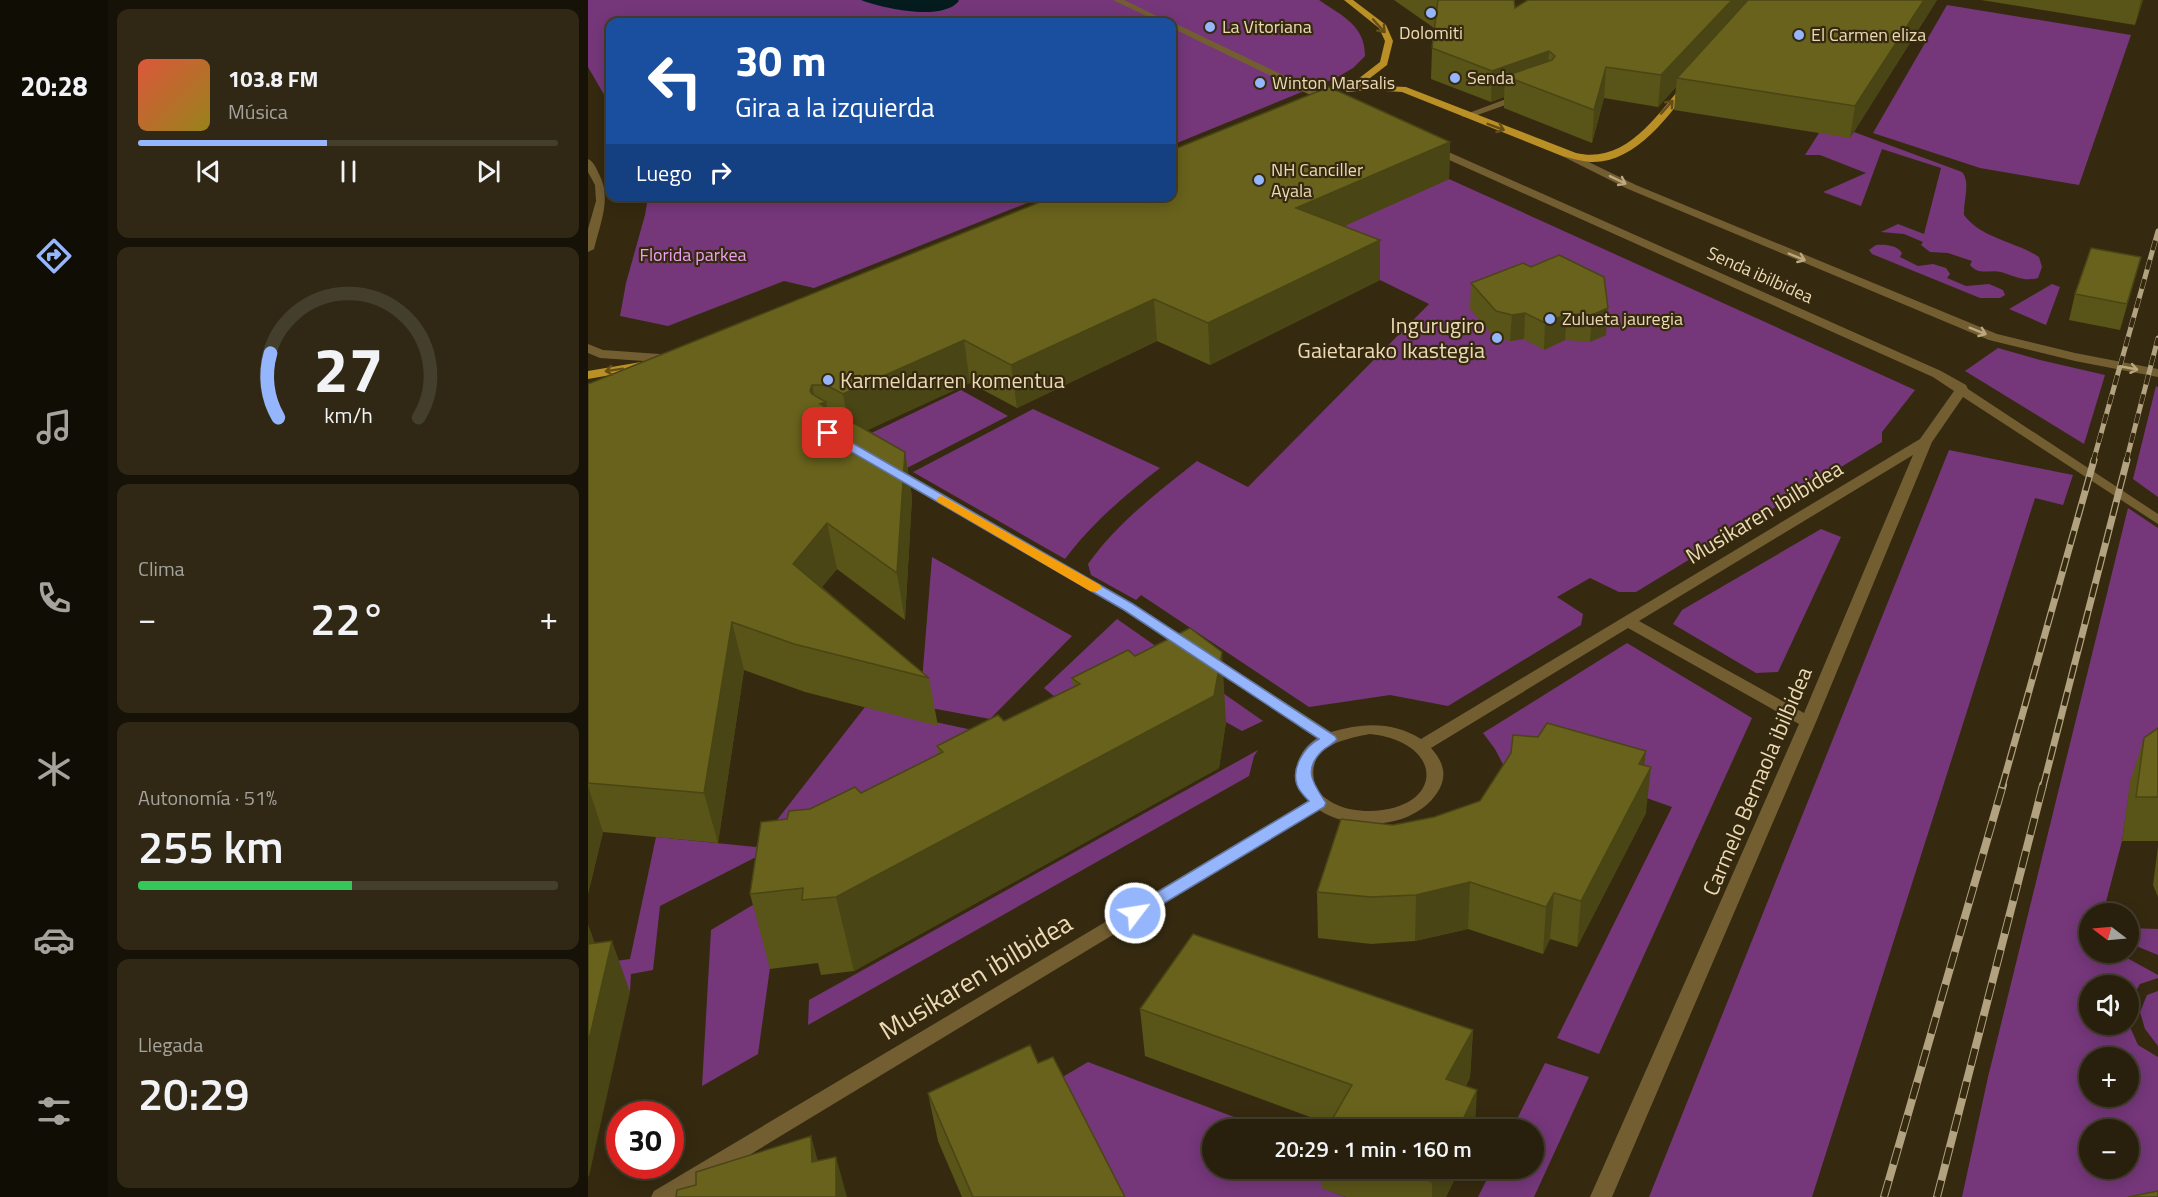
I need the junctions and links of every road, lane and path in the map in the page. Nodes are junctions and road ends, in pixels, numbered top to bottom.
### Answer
1 (1117, 0) edge
2 (1348, 0) edge
3 (1156, 18) edge
4 (1176, 28) edge
5 (1384, 63) junction
6 (1699, 72) edge
7 (1403, 89) junction
8 (1350, 90) junction
9 (1535, 91) edge
10 (1321, 101) junction
11 (1341, 107) edge
12 (1466, 116) junction
13 (1424, 144) edge
14 (1566, 154) junction
15 (588, 162) edge
16 (588, 249) edge
17 (588, 348) edge
18 (681, 359) junction
19 (2158, 373) edge
20 (588, 375) edge
21 (640, 379) edge
22 (1962, 388) junction
23 (1925, 442) junction
24 (879, 463) edge
25 (2158, 520) edge
26 (1629, 622) junction
27 (1808, 722) junction
28 (1330, 739) junction
29 (1422, 746) junction
30 (1318, 803) junction
31 (662, 1197) edge
32 (1601, 1197) edge

1 - 3 street
2 -> 5 main road
4 - 10 street
5 - 7 main road, Senda ibilbidea
5 - 8 main road
14 -> 6 main road
7 - 8 main road, Senda ibilbidea
7 - 12 main road, Senda ibilbidea
8 - 10 main road
9 - 12 street
10 - 11 street
12 -> 14 main road, Senda ibilbidea
13 - 22 street, Senda ibilbidea
14 -> 19 street, Senda ibilbidea
15 - 16 street
17 - 18 street
18 -> 20 main road
18 - 21 main road
22 - 23 street, Carmelo Bernaola ibilbidea
22 - 25 street, Senda ibilbidea
23 - 26 street, Musikaren ibilbidea
23 - 27 street, Carmelo Bernaola ibilbidea
24 - 28 street
26 - 27 street
26 - 29 street, Musikaren ibilbidea
27 - 32 street, Carmelo Bernaola ibilbidea
28 - 29 street
28 - 30 street
29 - 30 street
30 - 31 street, Musikaren ibilbidea

